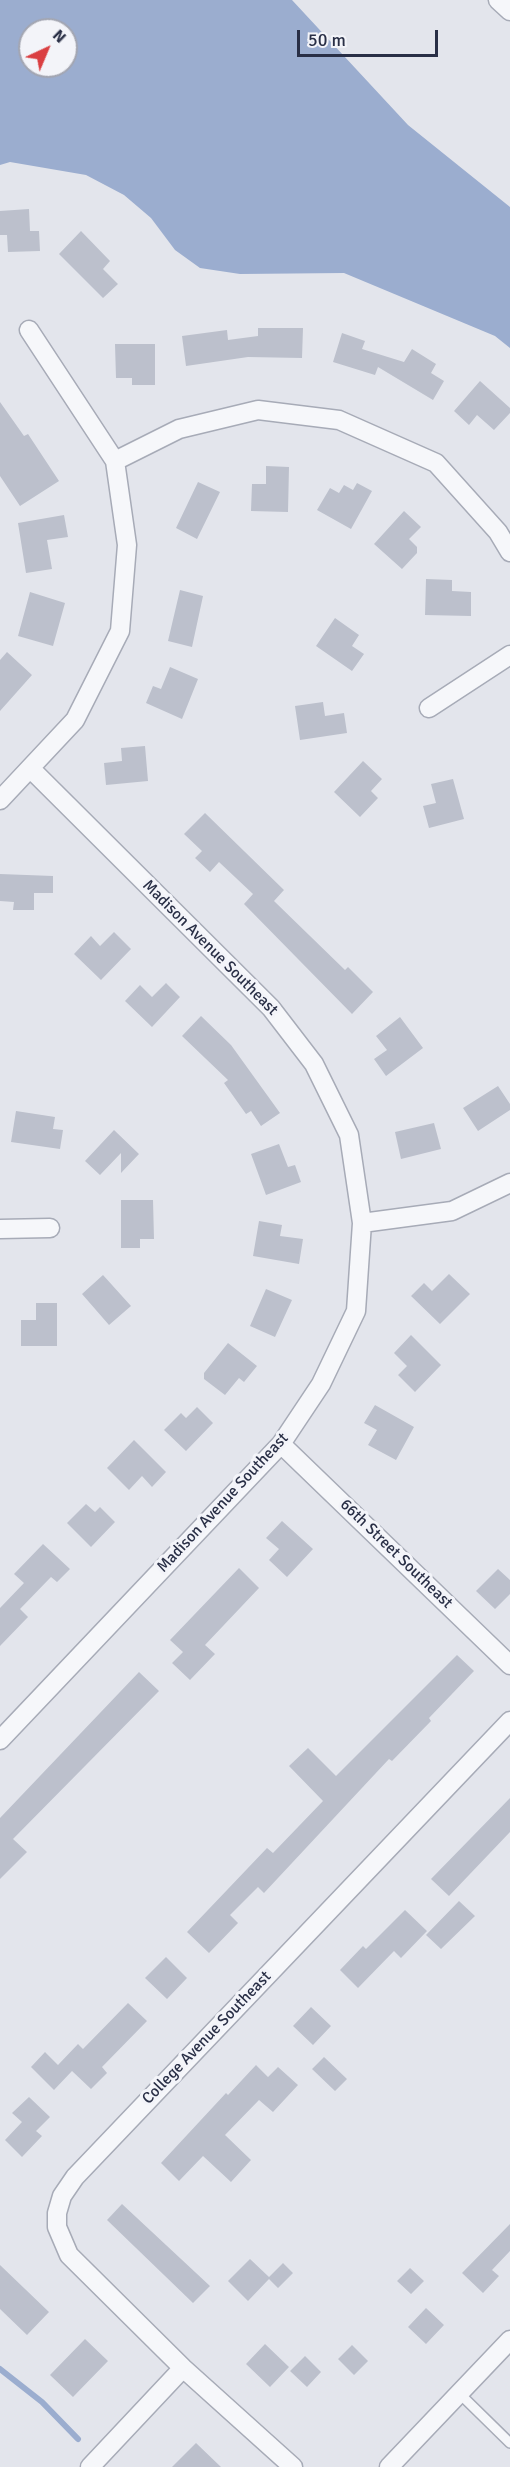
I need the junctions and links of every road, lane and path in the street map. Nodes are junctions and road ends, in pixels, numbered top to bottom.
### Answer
1 (498, 0) edge
2 (510, 11) edge
3 (29, 330) dead end
4 (115, 461) junction
5 (510, 552) edge
6 (510, 655) edge
7 (429, 708) dead end
8 (31, 769) junction
9 (0, 800) edge
10 (510, 1183) edge
11 (362, 1223) junction
12 (50, 1228) dead end
13 (0, 1229) edge
14 (281, 1443) junction
15 (510, 1665) edge
16 (510, 1721) edge
17 (0, 1740) edge
18 (510, 2340) edge
19 (183, 2368) junction
20 (459, 2393) junction
21 (510, 2443) edge
22 (90, 2467) edge
23 (293, 2467) edge
24 (389, 2467) edge

1 - 2 street
3 - 4 street
4 - 5 street
4 - 8 street
6 - 7 street
8 - 9 street
8 - 11 street, Madison Avenue Southeast
10 - 11 street
11 - 14 street, Madison Avenue Southeast
12 - 13 street
14 - 15 street, 66th Street Southeast
14 - 17 street, Madison Avenue Southeast
16 - 19 street, College Avenue Southeast
18 - 20 street
19 - 22 street
19 - 23 street, College Avenue Southeast
20 - 21 lane
20 - 24 street

